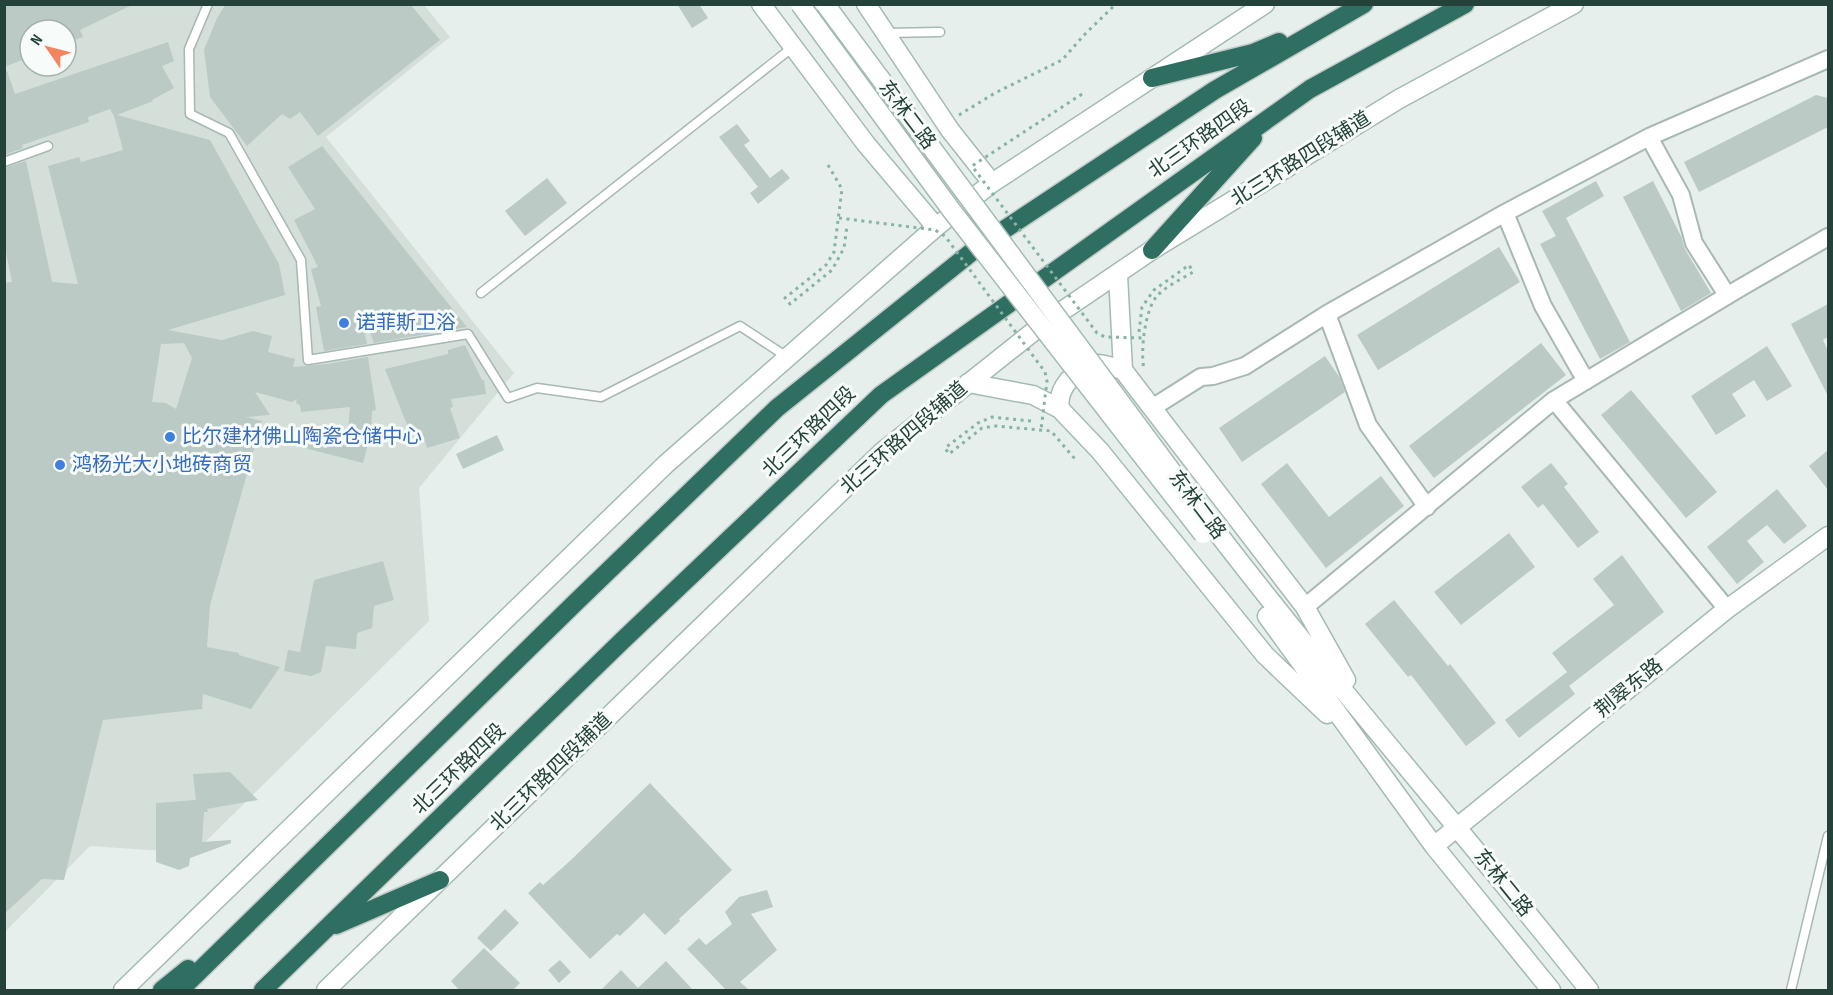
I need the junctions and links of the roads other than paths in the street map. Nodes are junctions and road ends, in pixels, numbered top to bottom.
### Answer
1 (208, 4) edge
2 (761, 4) edge
3 (800, 4) edge
4 (825, 4) edge
5 (866, 4) edge
6 (1265, 4) edge
7 (1465, 4) edge
8 (1574, 4) edge
9 (1363, 5) edge
10 (940, 32) dead end
11 (884, 33) junction
12 (793, 47) junction
13 (1828, 59) edge
14 (1152, 78) junction
15 (1276, 113) junction
16 (1649, 137) junction
17 (48, 146) dead end
18 (4, 162) edge
19 (992, 183) junction
20 (1505, 213) junction
21 (936, 226) junction
22 (1828, 237) edge
23 (1152, 250) junction
24 (1118, 275) junction
25 (481, 293) dead end
26 (1728, 295) junction
27 (1327, 314) junction
28 (788, 357) junction
29 (1123, 370) junction
30 (1587, 381) junction
31 (968, 383) junction
32 (1554, 400) junction
33 (1152, 408) junction
34 (1060, 409) junction
35 (1427, 507) junction
36 (1208, 530) junction
37 (1828, 536) edge
38 (1305, 607) junction
39 (1727, 609) junction
40 (1370, 720) junction
41 (1357, 742) junction
42 (1458, 827) junction
43 (1828, 836) edge
44 (1434, 846) junction
45 (440, 880) junction
46 (284, 889) junction
47 (326, 929) junction
48 (123, 990) edge
49 (162, 990) edge
50 (180, 990) edge
51 (263, 990) edge
52 (326, 990) edge
53 (1551, 990) edge
54 (1589, 990) edge
55 (1791, 990) edge

1 - 28 lane
2 - 12 main road
3 - 36 main road, 东林二路, bridge
4 - 36 main road, 东林二路, bridge
5 - 11 main road
6 - 14 main road
7 - 15 highway, 北三环路四段
8 - 23 main road, 北三环路四段辅道
9 - 14 highway
9 - 46 highway, 北三环路四段
10 - 11 lane
11 - 19 main road
12 - 21 main road
12 - 25 lane
13 - 16 street
14 - 19 main road
15 - 23 highway
15 - 47 highway, 北三环路四段
16 - 20 street
16 - 26 street
17 - 18 lane
19 - 21 main road
20 - 27 street
20 - 30 street
21 - 28 main road
22 - 26 street
23 - 24 main road, 北三环路四段辅道
24 - 29 main road
24 - 31 main road, 北三环路四段辅道
26 - 30 street
27 - 33 street
27 - 35 street
28 - 48 main road
29 - 33 main road
29 - 34 main road
30 - 32 street
31 - 34 main road
31 - 45 main road, 北三环路四段辅道
32 - 35 street
32 - 39 street
33 - 38 main road
34 - 41 main road
35 - 38 street
36 - 40 main road, 东林二路
36 - 41 main road, 东林二路
37 - 39 main road, 荆翠东路
38 - 40 main road
39 - 42 main road, 荆翠东路
40 - 42 main road, 东林二路
41 - 44 main road, 东林二路
42 - 44 main road, 荆翠东路
42 - 54 main road, 东林二路
43 - 55 lane
44 - 53 main road, 东林二路
45 - 47 highway
45 - 52 main road, 北三环路四段辅道
46 - 49 highway
46 - 50 highway, 北三环路四段
47 - 51 highway, 北三环路四段

